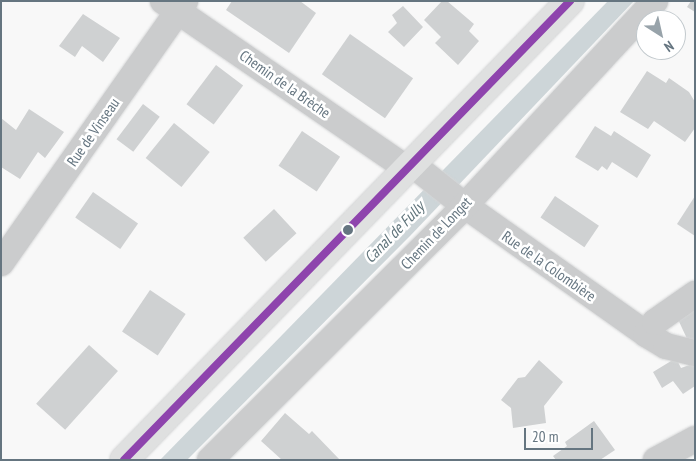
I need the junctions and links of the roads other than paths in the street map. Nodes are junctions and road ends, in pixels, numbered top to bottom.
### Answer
1 (570, 1) edge
2 (655, 1) edge
3 (175, 5) edge
4 (415, 170) junction
5 (458, 201) junction
6 (1, 263) edge
7 (695, 294) edge
8 (646, 334) junction
9 (695, 353) edge
10 (695, 439) edge
11 (124, 460) edge
12 (210, 460) edge
13 (656, 460) edge

1 - 4 main road
2 - 5 street, Chemin de Longet
3 - 4 street, Chemin de la Brèche
3 - 6 street, Rue de Vinseau
4 - 5 street, Rue de la Colombière
4 - 11 main road
5 - 8 street, Rue de la Colombière
5 - 12 street, Chemin de Longet
7 - 8 street
8 - 9 street, Rue de la Colombière
10 - 13 street

